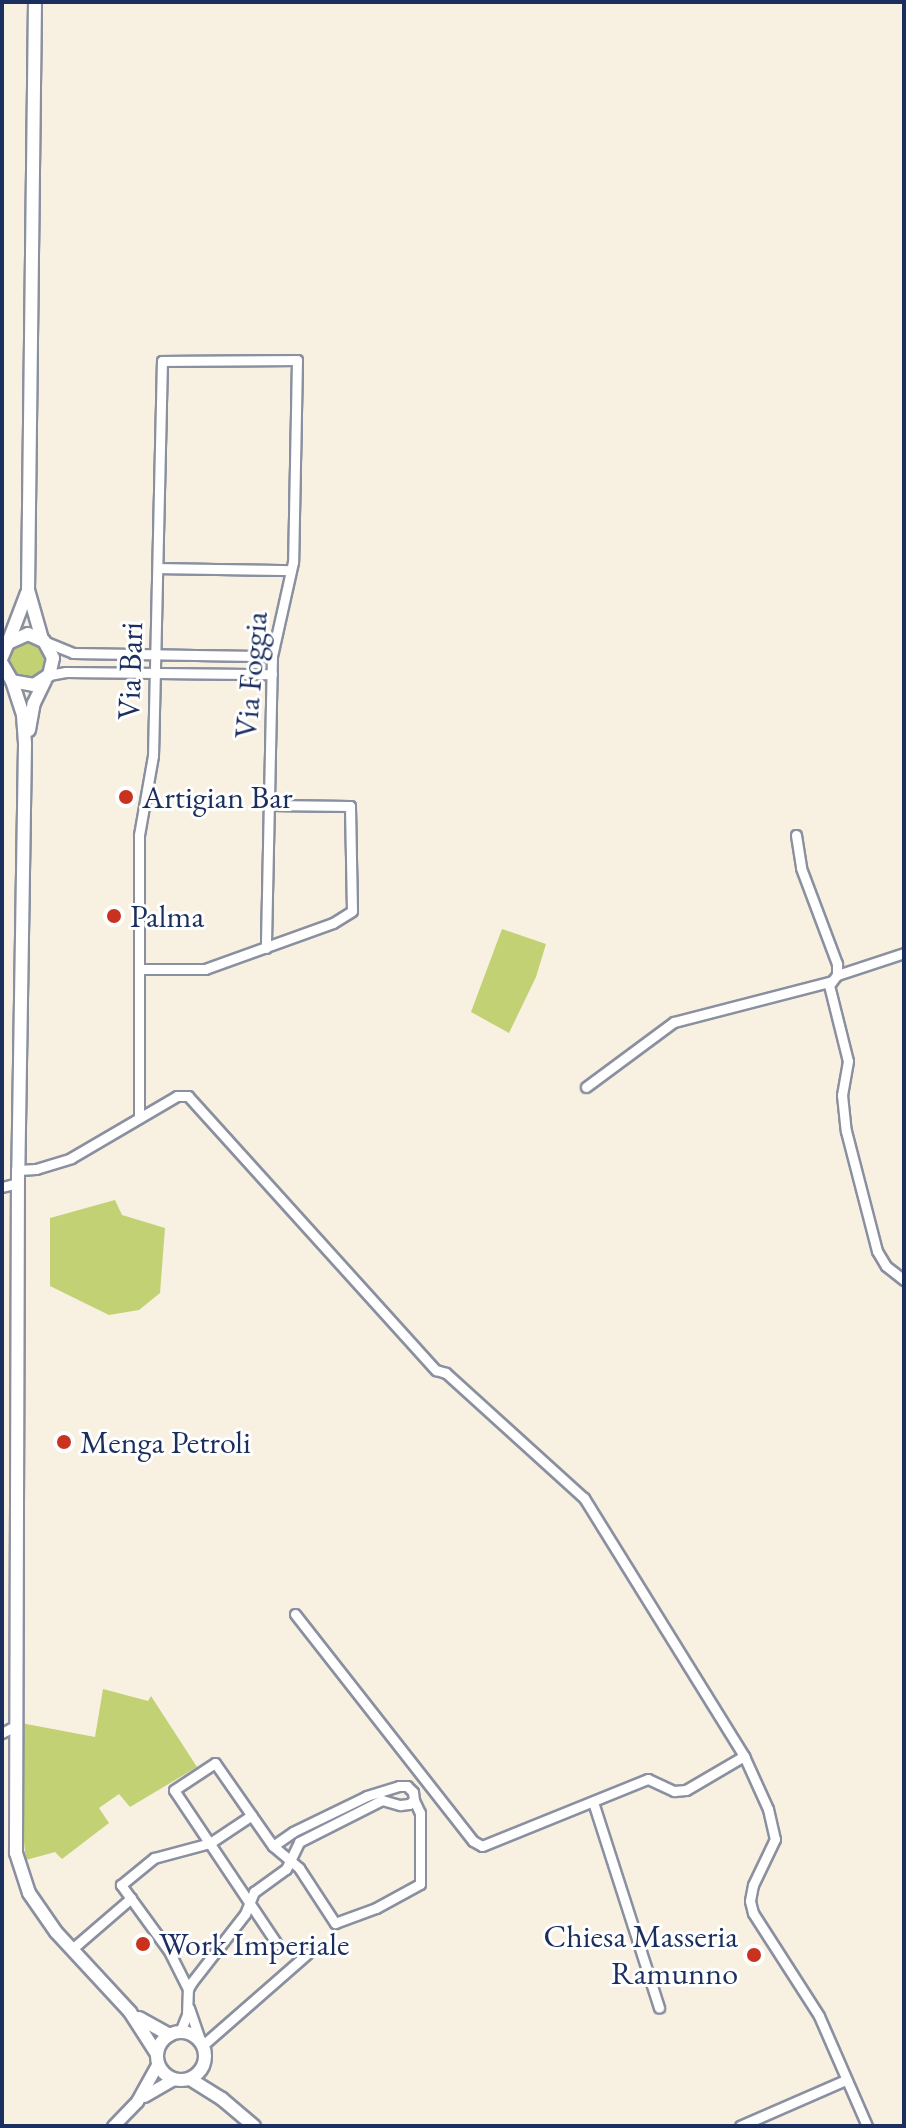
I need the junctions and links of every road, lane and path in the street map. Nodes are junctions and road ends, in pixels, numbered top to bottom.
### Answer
1 (35, 2) edge
2 (297, 360) joint
3 (158, 568) junction
4 (291, 570) junction
5 (28, 590) junction
6 (44, 641) junction
7 (5, 648) edge
8 (157, 654) junction
9 (272, 656) junction
10 (2, 664) edge
11 (156, 673) junction
12 (272, 674) junction
13 (48, 676) junction
14 (7, 678) edge
15 (25, 745) junction
16 (269, 805) junction
17 (796, 835) dead end
18 (266, 948) junction
19 (904, 953) edge
20 (139, 969) junction
21 (834, 978) junction
22 (586, 1087) dead end
23 (139, 1116) junction
24 (18, 1177) junction
25 (2, 1187) edge
26 (904, 1280) edge
27 (295, 1614) dead end
28 (15, 1726) junction
29 (2, 1733) edge
30 (744, 1756) junction
31 (414, 1800) junction
32 (593, 1802) junction
33 (252, 1815) junction
34 (210, 1843) junction
35 (273, 1846) junction
36 (290, 1861) junction
37 (131, 1898) junction
38 (249, 1901) junction
39 (277, 1944) dead end
40 (72, 1949) junction
41 (307, 1954) dead end
42 (188, 1989) junction
43 (187, 2001) junction
44 (659, 2008) dead end
45 (130, 2012) junction
46 (175, 2034) junction
47 (202, 2044) junction
48 (158, 2058) junction
49 (203, 2066) junction
50 (174, 2079) junction
51 (190, 2079) junction
52 (846, 2080) junction
53 (222, 2099) junction
54 (137, 2101) junction
55 (113, 2126) edge
56 (254, 2126) edge
57 (740, 2126) edge
58 (867, 2126) edge

1 - 5 main road
2 - 3 street, Via Bari
2 - 4 street, Via Foggia
3 - 4 street
3 - 8 street, Via Bari
4 - 9 street, Via Foggia
5 - 6 main road
5 - 7 main road
6 - 7 main road
6 - 8 street
6 - 13 main road
8 - 9 street
8 - 11 street, Via Bari
9 - 12 street, Via Foggia
10 - 14 main road
11 - 12 street
11 - 13 street
11 - 20 street, Via Bari
12 - 16 street, Via Foggia
13 - 14 main road
13 - 15 main road
14 - 15 main road
15 - 24 main road
16 - 18 street, Via Foggia
16 - 18 street
17 - 21 street
18 - 20 street
19 - 21 street
20 - 23 street, Via Bari
21 - 22 street
21 - 26 street
23 - 24 street
23 - 30 street
24 - 25 street
24 - 28 main road
27 - 32 street
28 - 29 street
28 - 40 main road
30 - 32 street
30 - 52 street
31 - 35 street
31 - 36 street
31 - 36 street
32 - 44 street
33 - 34 street
33 - 34 street
33 - 35 street
34 - 37 street
34 - 38 street
35 - 36 street
36 - 38 street
37 - 40 street
37 - 42 street
38 - 39 street
38 - 42 street
40 - 45 main road
41 - 47 street
42 - 43 street
43 - 46 street
43 - 47 street
45 - 46 main road
45 - 48 main road
46 - 47 main road
46 - 48 main road
47 - 49 main road
48 - 50 main road
48 - 54 street
49 - 51 main road
49 - 53 main road
50 - 51 main road
50 - 54 street
51 - 53 main road
52 - 57 street
52 - 58 street
53 - 56 main road
54 - 55 street

